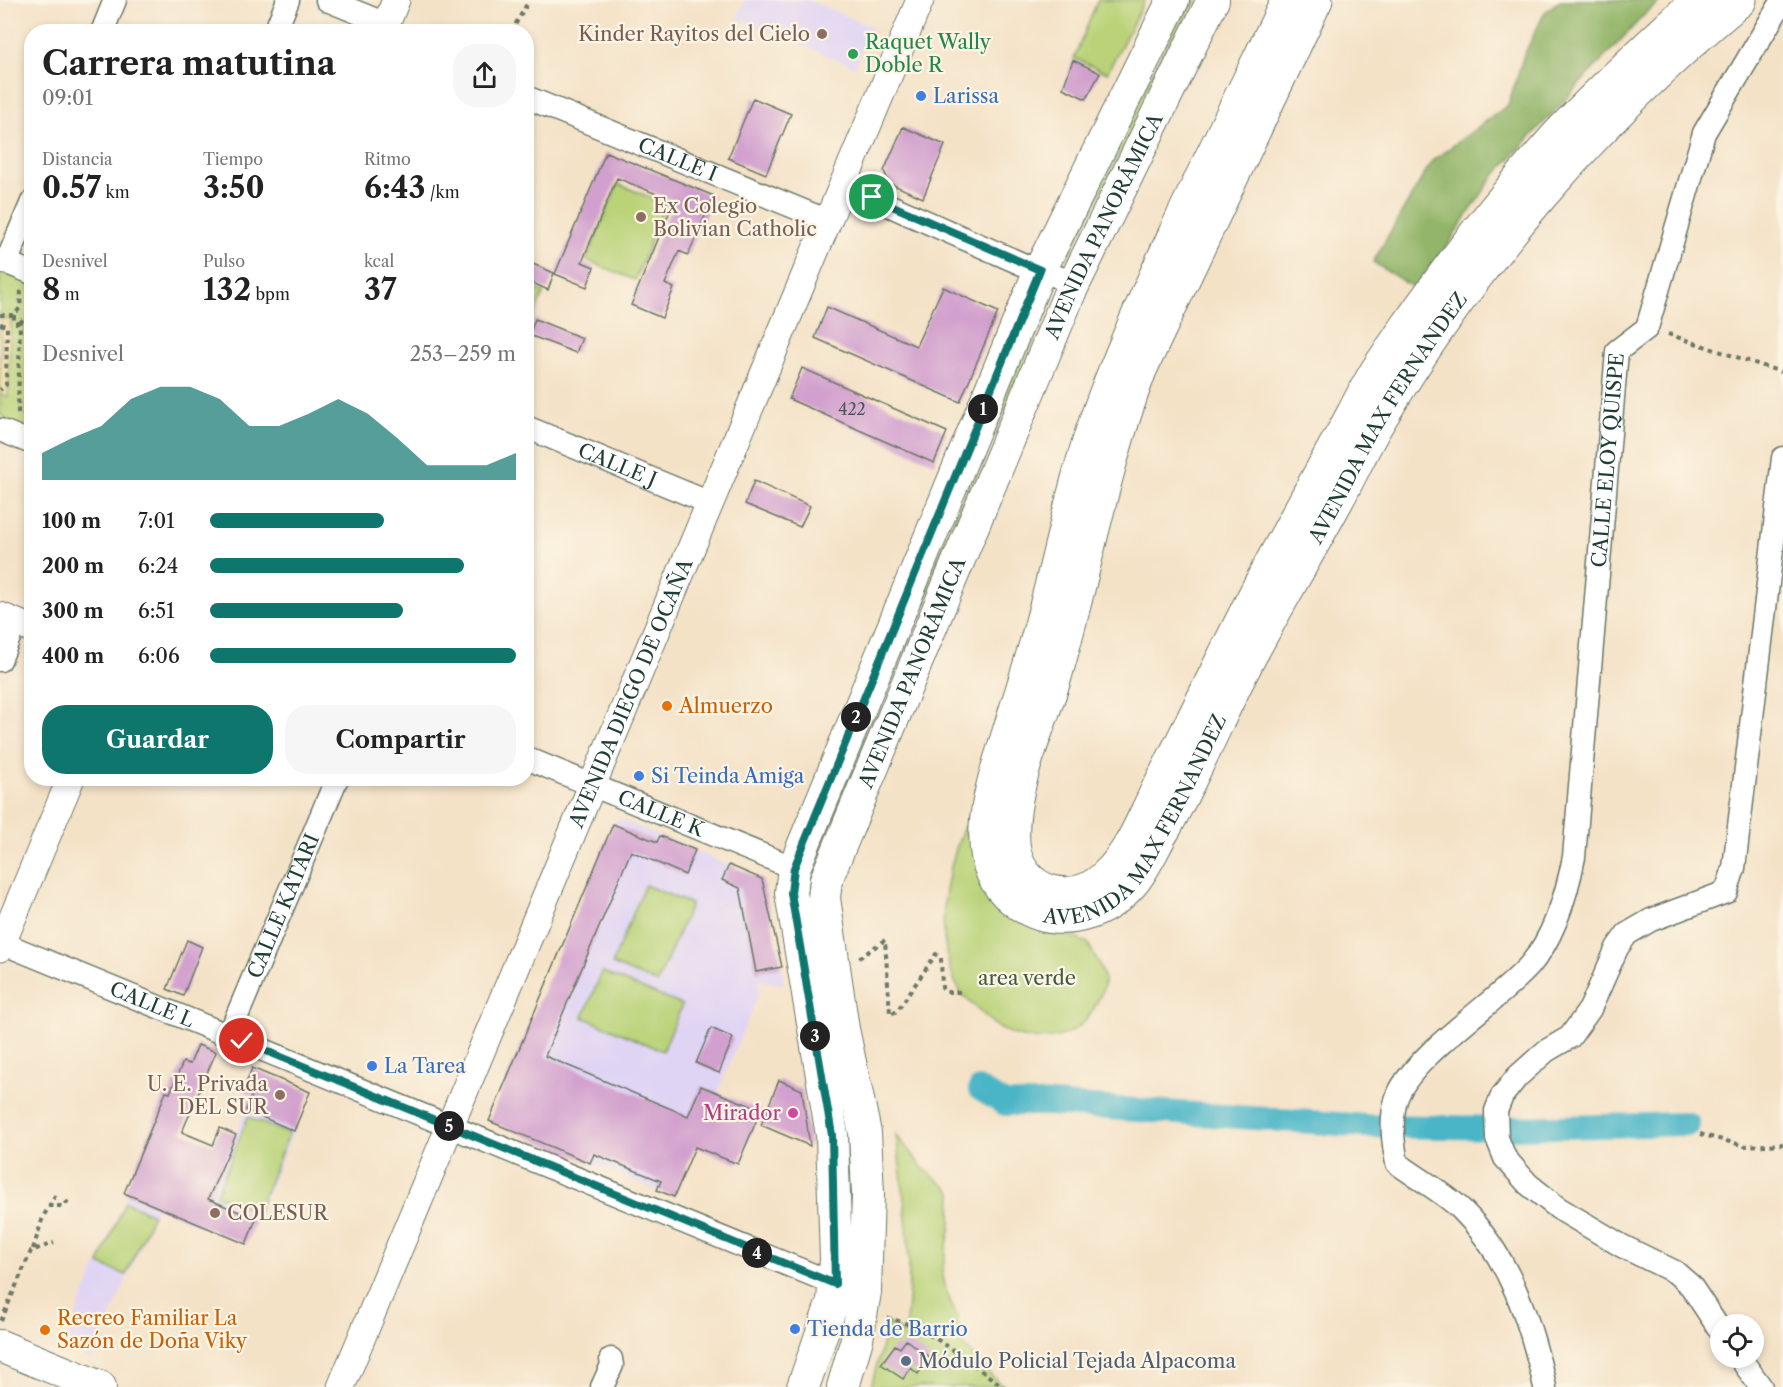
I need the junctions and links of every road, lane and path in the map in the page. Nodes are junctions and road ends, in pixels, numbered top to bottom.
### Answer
1 (116, 0) edge
2 (288, 0) edge
3 (327, 0) edge
4 (396, 0) edge
5 (920, 0) edge
6 (1173, 0) edge
7 (1213, 0) edge
8 (1288, 0) edge
9 (1316, 0) edge
10 (1698, 0) edge
11 (1740, 0) edge
12 (1783, 0) edge
13 (527, 4) dead end
14 (106, 24) edge
15 (278, 24) edge
16 (376, 24) edge
17 (386, 24) edge
18 (516, 24) edge
19 (534, 100) edge
20 (843, 185) junction
21 (24, 218) edge
22 (828, 221) junction
23 (3, 261) edge
24 (1040, 270) junction
25 (24, 281) edge
26 (1075, 283) junction
27 (24, 291) edge
28 (0, 315) edge
29 (14, 315) junction
30 (24, 318) edge
31 (20, 323) junction
32 (0, 324) edge
33 (1647, 328) junction
34 (1414, 342) junction
35 (1781, 372) dead end
36 (0, 390) edge
37 (1115, 402) junction
38 (18, 413) dead end
39 (0, 430) edge
40 (534, 430) edge
41 (24, 440) edge
42 (1783, 458) edge
43 (710, 503) junction
44 (16, 622) edge
45 (0, 660) edge
46 (534, 761) edge
47 (592, 785) junction
48 (68, 786) edge
49 (334, 786) edge
50 (794, 868) junction
51 (826, 880) junction
52 (1, 945) edge
53 (858, 959) dead end
54 (961, 992) dead end
55 (229, 1035) junction
56 (449, 1126) junction
57 (1700, 1134) dead end
58 (1783, 1144) edge
59 (56, 1194) dead end
60 (69, 1201) dead end
61 (48, 1206) junction
62 (54, 1243) dead end
63 (33, 1249) junction
64 (835, 1284) junction
65 (873, 1305) junction
66 (1710, 1315) edge
67 (0, 1322) edge
68 (0, 1346) edge
69 (611, 1359) dead end
70 (1747, 1368) edge
71 (807, 1378) edge
72 (844, 1386) edge
73 (100, 1387) edge
74 (340, 1387) edge
75 (602, 1387) edge
76 (1004, 1387) edge
77 (1545, 1387) edge
78 (1761, 1387) edge

1 - 14 street
2 - 15 street
3 - 16 street
4 - 17 street
5 - 20 street, AVENIDA DIEGO DE OCAÑA
6 - 24 main road, AVENIDA PANORÁMICA
7 - 26 main road, AVENIDA PANORÁMICA
8 - 37 main road, AVENIDA MAX FERNANDEZ
9 - 37 main road, AVENIDA MAX FERNANDEZ
10 - 34 main road, AVENIDA MAX FERNANDEZ
11 - 34 main road, AVENIDA MAX FERNANDEZ
12 - 33 street
13 - 18 path
19 - 22 street, CALLE I
20 - 22 street, AVENIDA DIEGO DE OCAÑA
20 - 24 street
21 - 23 street
22 - 43 street, AVENIDA DIEGO DE OCAÑA
23 - 25 street
24 - 26 street
24 - 50 main road, AVENIDA PANORÁMICA
26 - 51 main road, AVENIDA PANORÁMICA
27 - 29 path
28 - 29 path
29 - 31 path
30 - 31 path
31 - 38 path
32 - 36 path
33 - 35 path
33 - 77 street, CALLE ELOY QUISPE
34 - 37 main road, AVENIDA MAX FERNANDEZ
39 - 41 street
40 - 43 street, CALLE J
42 - 66 street
43 - 47 street, AVENIDA DIEGO DE OCAÑA
44 - 45 street
46 - 47 street, CALLE K
47 - 50 street, CALLE K
47 - 56 street, AVENIDA DIEGO DE OCAÑA
48 - 52 street
49 - 55 street, CALLE KATARI
50 - 51 main road
50 - 64 main road, AVENIDA PANORÁMICA
51 - 65 main road, AVENIDA PANORÁMICA
52 - 55 street, CALLE L
53 - 54 path
55 - 56 street, CALLE L
56 - 64 street, CALLE L
56 - 74 street, AVENIDA DIEGO DE OCAÑA
57 - 58 path
59 - 61 path
60 - 61 path
61 - 63 path
62 - 63 path
63 - 67 path
64 - 65 main road
64 - 71 main road, AVENIDA PANORÁMICA
65 - 72 main road, AVENIDA PANORÁMICA
65 - 76 path
68 - 73 main road
69 - 75 street
70 - 78 street
71 - 72 street

